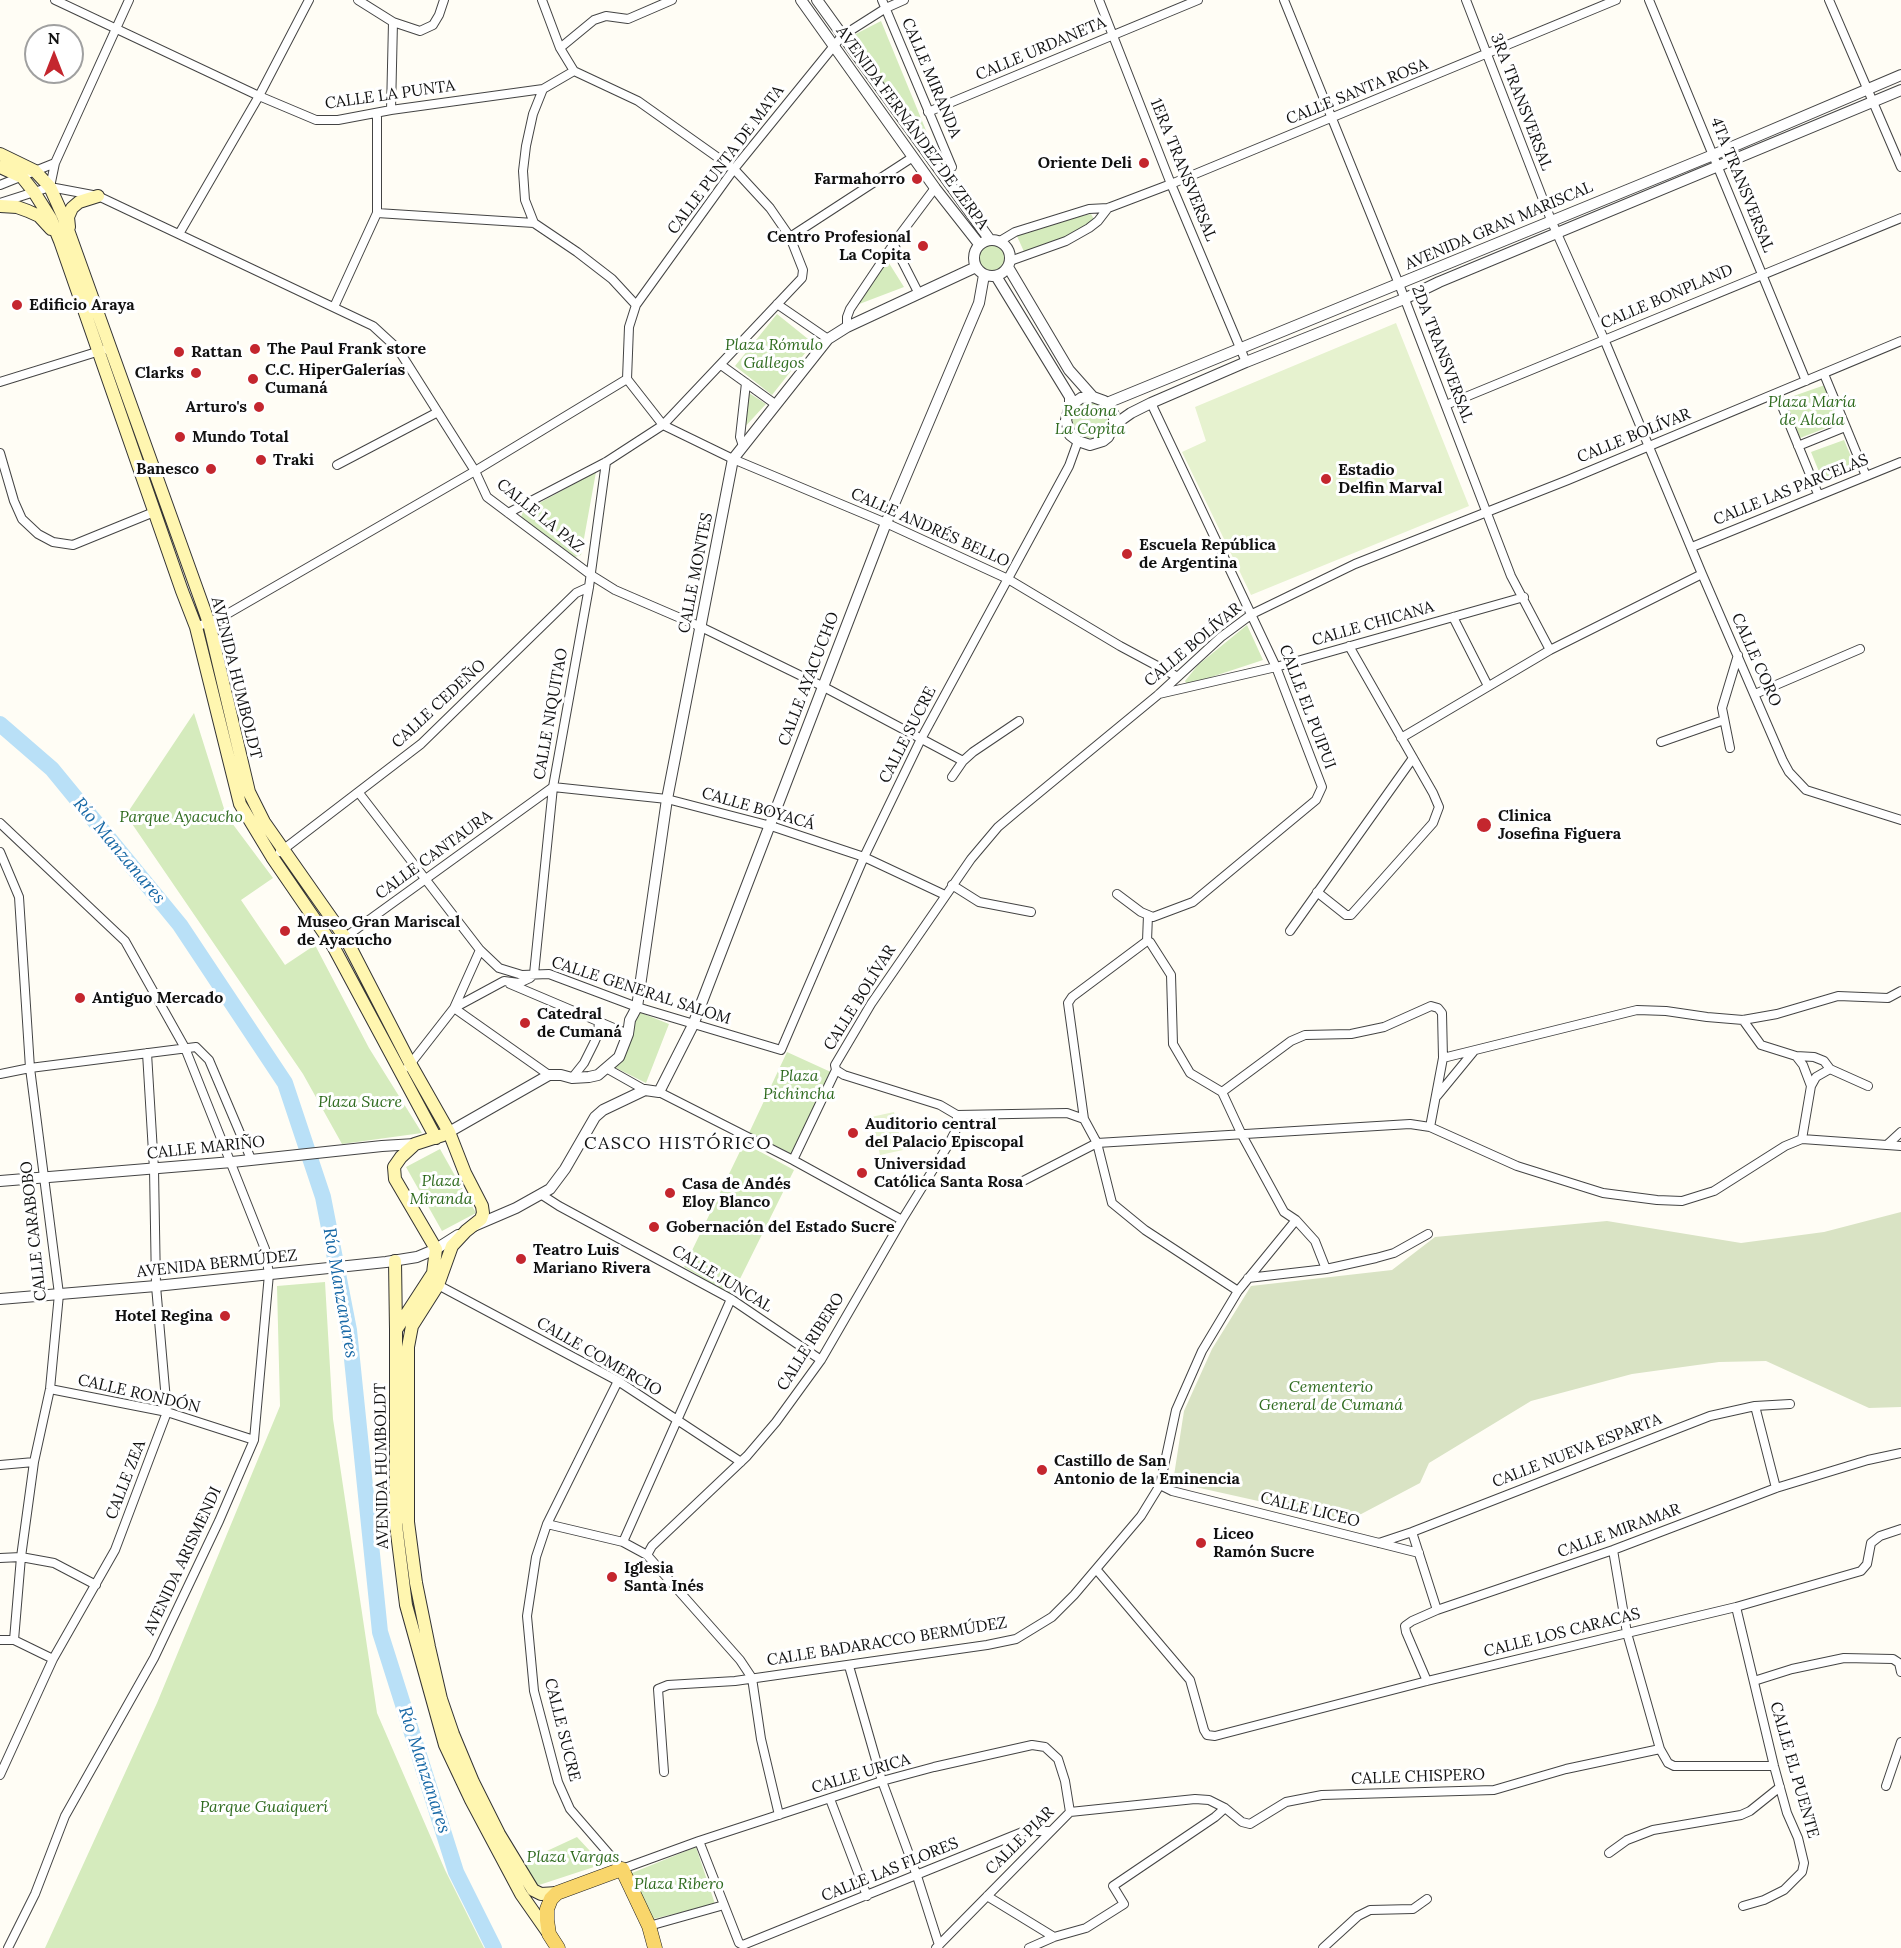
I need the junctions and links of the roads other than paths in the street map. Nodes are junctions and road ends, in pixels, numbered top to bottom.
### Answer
1 (55, 0) edge
2 (129, 0) edge
3 (309, 0) edge
4 (358, 0) edge
5 (444, 0) edge
6 (542, 0) edge
7 (672, 0) edge
8 (801, 0) edge
9 (817, 0) edge
10 (904, 0) edge
11 (1100, 0) edge
12 (1198, 0) edge
13 (1284, 0) edge
14 (1466, 0) edge
15 (1616, 0) edge
16 (1649, 0) edge
17 (1829, 0) edge
18 (884, 4) edge
19 (393, 22) junction
20 (116, 30) junction
21 (1114, 35) junction
22 (842, 36) junction
23 (833, 47) junction
24 (560, 48) junction
25 (1487, 54) junction
26 (574, 71) junction
27 (1901, 75) edge
28 (543, 89) junction
29 (1866, 89) junction
30 (1901, 90) edge
31 (259, 96) junction
32 (1872, 102) junction
33 (391, 110) junction
34 (928, 112) junction
35 (376, 114) junction
36 (1334, 118) junction
37 (0, 154) edge
38 (1713, 154) junction
39 (913, 157) junction
40 (55, 163) junction
41 (1718, 166) junction
42 (0, 167) edge
43 (952, 167) dead end
44 (1901, 168) edge
45 (734, 169) junction
46 (35, 171) junction
47 (22, 177) junction
48 (1171, 184) junction
49 (0, 185) edge
50 (50, 187) junction
51 (935, 189) junction
52 (34, 192) junction
53 (98, 196) junction
54 (0, 205) edge
55 (1108, 208) junction
56 (377, 213) junction
57 (1901, 218) edge
58 (1551, 220) junction
59 (534, 223) junction
60 (1557, 233) junction
61 (179, 234) junction
62 (64, 236) junction
63 (790, 237) junction
64 (995, 241) junction
65 (979, 244) junction
66 (894, 245) junction
67 (1009, 264) junction
68 (980, 271) junction
69 (1762, 274) junction
70 (996, 276) junction
71 (1399, 284) junction
72 (919, 294) junction
73 (1404, 299) junction
74 (777, 304) junction
75 (636, 306) junction
76 (334, 307) junction
77 (847, 327) junction
78 (828, 339) junction
79 (1604, 339) junction
80 (1901, 341) edge
81 (104, 350) junction
82 (1240, 350) junction
83 (1246, 362) junction
84 (721, 365) junction
85 (1824, 374) junction
86 (627, 379) junction
87 (1806, 381) junction
88 (0, 382) edge
89 (746, 383) junction
90 (1777, 394) junction
91 (1094, 397) junction
92 (1107, 403) junction
93 (1151, 403) junction
94 (775, 405) junction
95 (1446, 405) junction
96 (1070, 406) junction
97 (438, 412) junction
98 (663, 425) junction
99 (1114, 425) junction
100 (1845, 427) junction
101 (1078, 441) junction
102 (743, 446) junction
103 (1648, 446) junction
104 (1798, 446) junction
105 (0, 453) edge
106 (733, 459) junction
107 (606, 462) junction
108 (1901, 462) edge
109 (337, 465) dead end
110 (475, 471) junction
111 (1866, 476) junction
112 (1818, 494) junction
113 (154, 512) junction
114 (1487, 512) junction
115 (508, 513) junction
116 (886, 523) junction
117 (1692, 547) junction
118 (1702, 574) junction
119 (591, 575) junction
120 (1008, 579) junction
121 (589, 587) junction
122 (1524, 597) junction
123 (1252, 614) junction
124 (1453, 617) junction
125 (209, 623) junction
126 (196, 627) junction
127 (701, 627) junction
128 (1349, 646) junction
129 (1860, 649) dead end
130 (1551, 650) junction
131 (1738, 655) junction
132 (1276, 667) junction
133 (1176, 676) junction
134 (822, 686) junction
135 (1488, 686) junction
136 (1159, 694) junction
137 (1755, 694) junction
138 (1724, 720) junction
139 (1018, 721) dead end
140 (227, 729) junction
141 (1401, 738) junction
142 (921, 739) junction
143 (1661, 742) dead end
144 (1730, 748) dead end
145 (1413, 758) junction
146 (963, 761) junction
147 (952, 777) dead end
148 (553, 787) junction
149 (359, 793) junction
150 (667, 800) junction
151 (1901, 820) edge
152 (0, 823) edge
153 (771, 826) junction
154 (284, 850) junction
155 (0, 852) edge
156 (272, 857) junction
157 (864, 857) junction
158 (425, 879) junction
159 (952, 885) junction
160 (1317, 892) junction
161 (1117, 894) dead end
162 (945, 895) junction
163 (1031, 912) dead end
164 (1148, 915) junction
165 (1290, 932) dead end
166 (346, 939) junction
167 (1147, 941) junction
168 (333, 946) junction
169 (480, 950) junction
170 (534, 974) junction
171 (504, 981) junction
172 (1901, 991) edge
173 (637, 1006) junction
174 (454, 1008) junction
175 (599, 1020) junction
176 (1743, 1020) junction
177 (693, 1024) junction
178 (628, 1034) junction
179 (185, 1047) junction
180 (781, 1050) joint
181 (1474, 1051) junction
182 (147, 1053) junction
183 (1796, 1056) junction
184 (1443, 1058) junction
185 (30, 1068) junction
186 (606, 1068) junction
187 (406, 1069) junction
188 (1830, 1069) junction
189 (836, 1070) junction
190 (0, 1074) edge
191 (549, 1075) junction
192 (572, 1078) junction
193 (1811, 1086) junction
194 (1868, 1086) dead end
195 (645, 1090) junction
196 (659, 1092) junction
197 (1222, 1092) junction
198 (1435, 1099) junction
199 (957, 1115) junction
200 (1084, 1119) junction
201 (1430, 1127) junction
202 (1901, 1131) edge
203 (449, 1132) junction
204 (1242, 1135) junction
205 (436, 1138) junction
206 (1802, 1139) junction
207 (1097, 1143) junction
208 (415, 1144) junction
209 (1888, 1144) junction
210 (1901, 1146) edge
211 (251, 1160) junction
212 (793, 1160) junction
213 (232, 1162) junction
214 (154, 1168) junction
215 (44, 1178) junction
216 (0, 1181) edge
217 (1023, 1181) dead end
218 (542, 1195) junction
219 (902, 1220) junction
220 (1296, 1220) junction
221 (466, 1230) junction
222 (1428, 1234) dead end
223 (436, 1250) junction
224 (390, 1261) junction
225 (1326, 1269) junction
226 (269, 1274) junction
227 (1248, 1278) junction
228 (438, 1285) junction
229 (156, 1286) junction
230 (1238, 1291) junction
231 (59, 1294) junction
232 (0, 1299) edge
233 (731, 1299) junction
234 (396, 1330) junction
235 (820, 1360) junction
236 (618, 1381) junction
237 (50, 1389) junction
238 (1790, 1404) dead end
239 (1755, 1406) junction
240 (167, 1412) junction
241 (678, 1421) junction
242 (254, 1440) junction
243 (1901, 1453) edge
244 (34, 1462) junction
245 (741, 1462) junction
246 (0, 1465) edge
247 (1160, 1485) junction
248 (1776, 1488) junction
249 (547, 1524) junction
250 (1901, 1529) edge
251 (1412, 1532) junction
252 (623, 1542) junction
253 (1379, 1543) junction
254 (1613, 1550) junction
255 (1419, 1553) junction
256 (647, 1555) junction
257 (21, 1557) junction
258 (0, 1558) edge
259 (1096, 1569) junction
260 (96, 1585) junction
261 (1736, 1607) junction
262 (1437, 1610) junction
263 (1626, 1633) junction
264 (0, 1640) edge
265 (14, 1640) junction
266 (53, 1659) junction
267 (849, 1666) junction
268 (1901, 1672) edge
269 (752, 1678) junction
270 (1427, 1681) junction
271 (1754, 1681) junction
272 (1901, 1742) edge
273 (1660, 1749) junction
274 (1774, 1766) junction
275 (664, 1772) dead end
276 (0, 1775) edge
277 (882, 1781) junction
278 (1886, 1786) dead end
279 (1780, 1787) junction
280 (830, 1799) junction
281 (1225, 1808) junction
282 (1070, 1812) junction
283 (779, 1815) junction
284 (1250, 1824) joint
285 (1050, 1831) junction
286 (699, 1841) junction
287 (1609, 1853) dead end
288 (622, 1869) junction
289 (917, 1876) junction
290 (557, 1893) junction
291 (867, 1896) junction
292 (987, 1896) junction
293 (1427, 1899) dead end
294 (724, 1905) junction
295 (1743, 1906) dead end
296 (649, 1926) junction
297 (549, 1934) junction
298 (1054, 1936) junction
299 (938, 1947) edge
300 (8, 1948) edge
301 (558, 1948) edge
302 (655, 1948) edge
303 (1029, 1948) edge
304 (1323, 1948) edge

1 - 20 street, CALLE LA PUNTA
2 - 20 street
3 - 31 street
4 - 19 street
5 - 19 street
6 - 24 street
7 - 24 street
8 - 23 street, AVENIDA FERNÁNDEZ DE ZERPA
9 - 22 street, AVENIDA FERNÁNDEZ DE ZERPA
10 - 18 street, CALLE PUNTA DE MATA
11 - 21 street, 1ERA TRANSVERSAL
12 - 21 street, CALLE URDANETA
13 - 36 street, 2DA TRANSVERSAL
14 - 25 street, 3RA TRANSVERSAL
15 - 25 street, CALLE SANTA ROSA
16 - 38 street, 4TA TRANSVERSAL
17 - 29 street
18 - 22 street, CALLE PUNTA DE MATA
18 - 34 street, CALLE MIRANDA
19 - 33 street
20 - 31 street, CALLE LA PUNTA
20 - 40 street
21 - 34 street, CALLE URDANETA
21 - 48 street, 1ERA TRANSVERSAL
22 - 23 street, CALLE PUNTA DE MATA
22 - 64 street, AVENIDA FERNÁNDEZ DE ZERPA
23 - 39 street, AVENIDA FERNÁNDEZ DE ZERPA
23 - 45 street, CALLE PUNTA DE MATA
24 - 26 street
25 - 36 street, CALLE SANTA ROSA
25 - 58 street, 3RA TRANSVERSAL
26 - 28 street, CALLE LA PUNTA
26 - 45 street
27 - 29 street, AVENIDA GRAN MARISCAL
28 - 33 street, CALLE LA PUNTA
28 - 59 street
29 - 32 street
29 - 38 street, AVENIDA GRAN MARISCAL
30 - 32 street, AVENIDA GRAN MARISCAL
31 - 35 street, CALLE LA PUNTA
31 - 61 street
32 - 41 street, AVENIDA GRAN MARISCAL
32 - 44 street
33 - 35 street, CALLE LA PUNTA
34 - 43 street, CALLE MIRANDA
35 - 56 street
36 - 48 street, CALLE SANTA ROSA
36 - 71 street, 2DA TRANSVERSAL
37 - 46 main road
38 - 41 street, 4TA TRANSVERSAL
38 - 58 street, AVENIDA GRAN MARISCAL
39 - 51 street, AVENIDA FERNÁNDEZ DE ZERPA
39 - 63 street
40 - 46 street
40 - 50 street
41 - 60 street, AVENIDA GRAN MARISCAL
41 - 69 street, 4TA TRANSVERSAL
42 - 47 main road
45 - 63 street
45 - 75 street, CALLE PUNTA DE MATA
46 - 47 street
46 - 50 main road, AVENIDA HUMBOLDT
47 - 49 street
47 - 52 main road, AVENIDA HUMBOLDT
48 - 55 street, CALLE SANTA ROSA
48 - 82 street, 1ERA TRANSVERSAL
50 - 52 street
50 - 53 street, CALLE LA PAZ
50 - 62 main road, AVENIDA HUMBOLDT
51 - 65 street, AVENIDA FERNÁNDEZ DE ZERPA
51 - 66 street
52 - 54 street
52 - 62 main road, AVENIDA HUMBOLDT
53 - 61 street, CALLE LA PAZ
53 - 62 main road
54 - 62 main road
55 - 64 street, CALLE SANTA ROSA
55 - 67 street, CALLE SANTA ROSA
56 - 59 street
56 - 76 street
57 - 69 street, CALLE BONPLAND
58 - 60 street, 3RA TRANSVERSAL
58 - 71 street, AVENIDA GRAN MARISCAL
59 - 75 street
60 - 73 street, AVENIDA GRAN MARISCAL
60 - 79 street, 3RA TRANSVERSAL
61 - 76 street, CALLE LA PAZ
62 - 81 main road, AVENIDA HUMBOLDT
63 - 74 street
64 - 65 street
64 - 67 street
65 - 68 street
66 - 72 street
66 - 77 street
67 - 70 street
67 - 91 street
68 - 70 street
68 - 72 street, CALLE MONTES
68 - 116 street, CALLE AYACUCHO
69 - 79 street, CALLE BONPLAND
69 - 87 street, 4TA TRANSVERSAL
70 - 96 street
71 - 73 street, 2DA TRANSVERSAL
71 - 82 street, AVENIDA GRAN MARISCAL
72 - 77 street, CALLE MONTES
73 - 83 street, AVENIDA GRAN MARISCAL
73 - 95 street, 2DA TRANSVERSAL
74 - 78 street
74 - 84 street
75 - 86 street
76 - 97 street, CALLE LA PAZ
77 - 78 street, CALLE MONTES
78 - 94 street, CALLE MONTES
79 - 95 street, CALLE BONPLAND
79 - 103 street, 3RA TRANSVERSAL
80 - 85 street, CALLE BOLÍVAR
81 - 88 street
81 - 113 main road, AVENIDA HUMBOLDT
81 - 125 main road, AVENIDA HUMBOLDT
82 - 83 street, 1ERA TRANSVERSAL
82 - 92 street, AVENIDA GRAN MARISCAL
83 - 93 street, AVENIDA GRAN MARISCAL
84 - 89 street
84 - 98 street
85 - 87 street, CALLE BOLÍVAR
85 - 100 street
86 - 98 street
86 - 110 street
87 - 90 street, CALLE BOLÍVAR
89 - 94 street
89 - 102 street
90 - 103 street, CALLE BOLÍVAR
90 - 104 street
91 - 92 street
91 - 96 street
92 - 99 street
93 - 99 street, AVENIDA GRAN MARISCAL
93 - 123 street, CALLE EL PUIPUI
94 - 102 street, CALLE MONTES
95 - 114 street, 2DA TRANSVERSAL
96 - 101 street
97 - 109 street
97 - 110 street, CALLE LA PAZ
98 - 106 street, CALLE ANDRÉS BELLO
98 - 107 street
99 - 101 street
100 - 104 street
100 - 111 street
101 - 120 street, CALLE SUCRE
102 - 106 street, CALLE MONTES
103 - 114 street, CALLE BOLÍVAR
103 - 117 street, CALLE CORO
104 - 112 street
105 - 113 street
106 - 116 street, CALLE ANDRÉS BELLO
106 - 127 street, CALLE MONTES
107 - 115 street
107 - 119 street, CALLE NIQUITAO
108 - 111 street, CALLE LAS PARCELAS
110 - 115 street, CALLE LA PAZ
110 - 125 street
111 - 112 street, CALLE LAS PARCELAS
112 - 117 street, CALLE LAS PARCELAS
113 - 126 main road, AVENIDA HUMBOLDT
114 - 122 street, 2DA TRANSVERSAL
114 - 123 street, CALLE BOLÍVAR
115 - 119 street, CALLE LA PAZ
116 - 120 street, CALLE ANDRÉS BELLO
116 - 134 street, CALLE AYACUCHO
117 - 118 street, CALLE CORO
118 - 130 street
118 - 131 street, CALLE CORO
119 - 121 street, CALLE NIQUITAO
119 - 127 street, CALLE LA PAZ
120 - 133 street, CALLE ANDRÉS BELLO
120 - 142 street, CALLE SUCRE
121 - 148 street, CALLE NIQUITAO
121 - 149 street, CALLE CEDEÑO
122 - 124 street, CALLE CHICANA
122 - 130 street, 2DA TRANSVERSAL
123 - 132 street, CALLE EL PUIPUI
123 - 133 street, CALLE BOLÍVAR
124 - 128 street, CALLE CHICANA
124 - 135 street
125 - 126 street
125 - 140 main road, AVENIDA HUMBOLDT
126 - 140 main road, AVENIDA HUMBOLDT
127 - 134 street, CALLE LA PAZ
127 - 150 street, CALLE MONTES
128 - 132 street, CALLE CHICANA
128 - 141 street
129 - 137 street
130 - 135 street
131 - 137 street, CALLE CORO
131 - 138 street
132 - 136 street, CALLE CHICANA
132 - 164 street, CALLE EL PUIPUI
133 - 136 street, CALLE BOLÍVAR
134 - 142 street, CALLE LA PAZ
134 - 153 street, CALLE AYACUCHO
135 - 141 street
136 - 159 street, CALLE BOLÍVAR
137 - 151 street, CALLE CORO
138 - 143 street
138 - 144 street
139 - 146 street
140 - 154 main road, AVENIDA HUMBOLDT
140 - 156 main road, AVENIDA HUMBOLDT
141 - 145 street
142 - 146 street, CALLE LA PAZ
142 - 157 street, CALLE SUCRE
145 - 160 street
145 - 160 street
146 - 147 street
148 - 150 street, CALLE BOYACÁ
148 - 158 street, CALLE CANTAURA
148 - 170 street, CALLE NIQUITAO
149 - 154 street, CALLE CEDEÑO
149 - 158 street, CALLE GENERAL SALOM
150 - 153 street, CALLE BOYACÁ
150 - 173 street, CALLE MONTES
152 - 179 street, AVENIDA ARISMENDI
153 - 157 street, CALLE BOYACÁ
153 - 177 street, CALLE AYACUCHO
154 - 156 street, CALLE CEDEÑO
154 - 166 main road, AVENIDA HUMBOLDT
155 - 185 street, CALLE CARABOBO
156 - 168 main road, AVENIDA HUMBOLDT
157 - 162 street, CALLE BOYACÁ
157 - 180 street, CALLE SUCRE
158 - 166 street, CALLE CANTAURA
158 - 169 street, CALLE GENERAL SALOM
159 - 162 street, CALLE BOLÍVAR
159 - 163 street
160 - 165 street
161 - 164 street
162 - 189 street, CALLE BOLÍVAR
164 - 167 street
166 - 168 street, CALLE CANTAURA
166 - 187 main road, AVENIDA HUMBOLDT
167 - 197 street
167 - 200 street
168 - 187 main road, AVENIDA HUMBOLDT
169 - 170 street, CALLE GENERAL SALOM
169 - 174 street
170 - 171 street
170 - 173 street, CALLE GENERAL SALOM
171 - 174 street
171 - 175 street
172 - 176 street
173 - 177 street, CALLE GENERAL SALOM
173 - 178 street, CALLE MONTES
174 - 187 street
174 - 191 street
175 - 178 street
175 - 192 street
176 - 181 street
176 - 183 street
177 - 180 street, CALLE GENERAL SALOM
177 - 196 street, CALLE AYACUCHO
178 - 186 street, CALLE MONTES
179 - 182 street
179 - 211 street
179 - 213 street, AVENIDA ARISMENDI
181 - 184 street
181 - 198 street
182 - 185 street
182 - 214 street, CALLE ZEA
183 - 188 street
183 - 193 street
184 - 197 street
184 - 198 street
185 - 190 street
185 - 215 street, CALLE CARABOBO
186 - 192 street
186 - 195 street
187 - 203 main road, AVENIDA HUMBOLDT
187 - 205 main road, AVENIDA HUMBOLDT
188 - 193 street
188 - 194 street
189 - 199 street
189 - 212 street, CALLE BOLÍVAR
191 - 192 street
191 - 203 street
193 - 206 street
195 - 196 street
195 - 218 street
196 - 212 street
197 - 204 street
198 - 201 street
199 - 200 street
199 - 219 street, CALLE RIBERO
200 - 207 street
201 - 204 street
201 - 206 street
202 - 209 street
203 - 205 main road
203 - 221 main road, AVENIDA HUMBOLDT
204 - 207 street
204 - 220 street
205 - 208 main road
206 - 209 street
207 - 217 street
207 - 230 street
208 - 211 street, CALLE MARIÑO
208 - 223 main road
209 - 210 street
211 - 213 street, CALLE MARIÑO
212 - 219 street
213 - 214 street, CALLE MARIÑO
213 - 226 street, AVENIDA ARISMENDI
214 - 215 street, CALLE MARIÑO
214 - 229 street, CALLE ZEA
215 - 216 street, CALLE MARIÑO
215 - 231 street, CALLE CARABOBO
218 - 221 street, AVENIDA BERMÚDEZ
218 - 233 street, CALLE JUNCAL
219 - 235 street, CALLE RIBERO
220 - 225 street
220 - 227 street, CALLE BADARACCO BERMÚDEZ
221 - 223 street, AVENIDA BERMÚDEZ
221 - 228 main road, AVENIDA HUMBOLDT
222 - 225 street
223 - 224 street, AVENIDA BERMÚDEZ
223 - 234 main road
224 - 226 street, AVENIDA BERMÚDEZ
224 - 234 main road, AVENIDA HUMBOLDT
225 - 227 street
226 - 229 street, AVENIDA BERMÚDEZ
226 - 242 street, AVENIDA ARISMENDI
227 - 230 street, CALLE BADARACCO BERMÚDEZ
228 - 236 street, CALLE COMERCIO
228 - 290 main road, AVENIDA HUMBOLDT
229 - 231 street, AVENIDA BERMÚDEZ
229 - 240 street, CALLE ZEA
230 - 247 street, CALLE BADARACCO BERMÚDEZ
231 - 232 street, AVENIDA BERMÚDEZ
231 - 237 street, CALLE CARABOBO
233 - 235 street, CALLE JUNCAL
233 - 241 street
234 - 297 main road, AVENIDA HUMBOLDT
235 - 245 street, CALLE RIBERO
236 - 241 street, CALLE COMERCIO
236 - 249 street, CALLE SUCRE
237 - 240 street, CALLE RONDÓN
237 - 244 street, CALLE CARABOBO
238 - 239 street, CALLE NUEVA ESPARTA
239 - 248 street
239 - 251 street, CALLE NUEVA ESPARTA
240 - 242 street, CALLE RONDÓN
240 - 260 street, CALLE ZEA
241 - 245 street, CALLE COMERCIO
241 - 252 street
242 - 300 street, AVENIDA ARISMENDI
243 - 248 street, CALLE MIRAMAR
244 - 246 street
244 - 257 street, CALLE CARABOBO
245 - 256 street, CALLE RIBERO
247 - 253 street, CALLE LICEO
247 - 259 street, CALLE BADARACCO BERMÚDEZ
248 - 254 street, CALLE MIRAMAR
249 - 252 street
249 - 288 street, CALLE SUCRE
250 - 261 street, CALLE LOS CARACAS
251 - 253 street, CALLE NUEVA ESPARTA
251 - 255 street
252 - 256 street
253 - 255 street, CALLE LICEO
254 - 262 street, CALLE MIRAMAR
254 - 263 street
255 - 262 street
256 - 269 street
257 - 258 street
257 - 260 street
257 - 265 street, CALLE CARABOBO
259 - 267 street, CALLE BADARACCO BERMÚDEZ
259 - 270 street, CALLE LOS CARACAS
260 - 266 street, CALLE ZEA
261 - 263 street, CALLE LOS CARACAS
261 - 271 street, CALLE EL PUENTE
262 - 270 street, CALLE MIRAMAR
263 - 270 street, CALLE LOS CARACAS
263 - 273 street
264 - 265 street
265 - 266 street
266 - 276 street, CALLE ZEA
267 - 269 street, CALLE BADARACCO BERMÚDEZ
267 - 277 street
268 - 271 street
269 - 275 street, CALLE BADARACCO BERMÚDEZ
269 - 283 street
271 - 274 street, CALLE EL PUENTE
272 - 278 street
273 - 274 street
273 - 284 street, CALLE CHISPERO
274 - 279 street, CALLE EL PUENTE
277 - 280 street, CALLE URICA
277 - 282 street, CALLE URICA
277 - 289 street
279 - 287 street
279 - 295 street, CALLE EL PUENTE
280 - 283 street, CALLE URICA
280 - 291 street
281 - 282 street, CALLE PIAR
281 - 284 street, CALLE PIAR
281 - 298 street
282 - 285 street, CALLE PIAR
283 - 286 street, CALLE URICA
285 - 289 street, CALLE LAS FLORES
285 - 292 street, CALLE PIAR
286 - 288 street, CALLE URICA
286 - 294 street
288 - 290 main road
288 - 296 main road
289 - 291 street, CALLE LAS FLORES
289 - 299 street
290 - 297 main road
291 - 294 street, CALLE LAS FLORES
292 - 298 street
292 - 299 street, CALLE PIAR
293 - 304 street
294 - 296 street
296 - 302 main road
297 - 301 main road, AVENIDA HUMBOLDT
298 - 303 street

